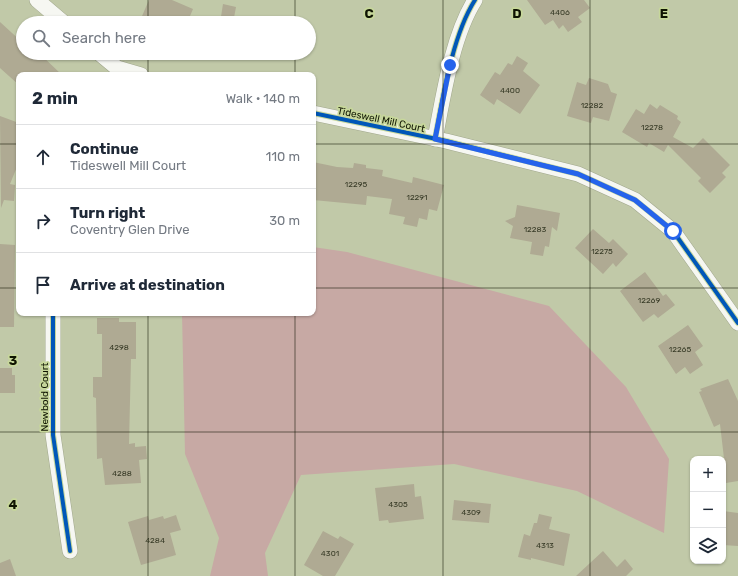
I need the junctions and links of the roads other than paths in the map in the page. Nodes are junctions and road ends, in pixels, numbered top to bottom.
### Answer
1 (37, 0) edge
2 (475, 0) edge
3 (56, 16) edge
4 (105, 60) edge
5 (115, 72) edge
6 (316, 114) edge
7 (435, 139) junction
8 (53, 316) edge
9 (738, 323) edge
10 (70, 551) dead end

1 - 3 street
2 - 7 street
4 - 5 street
6 - 7 street, Tideswell Mill Court
7 - 9 street, Tideswell Mill Court
8 - 10 street, Newbold Court

